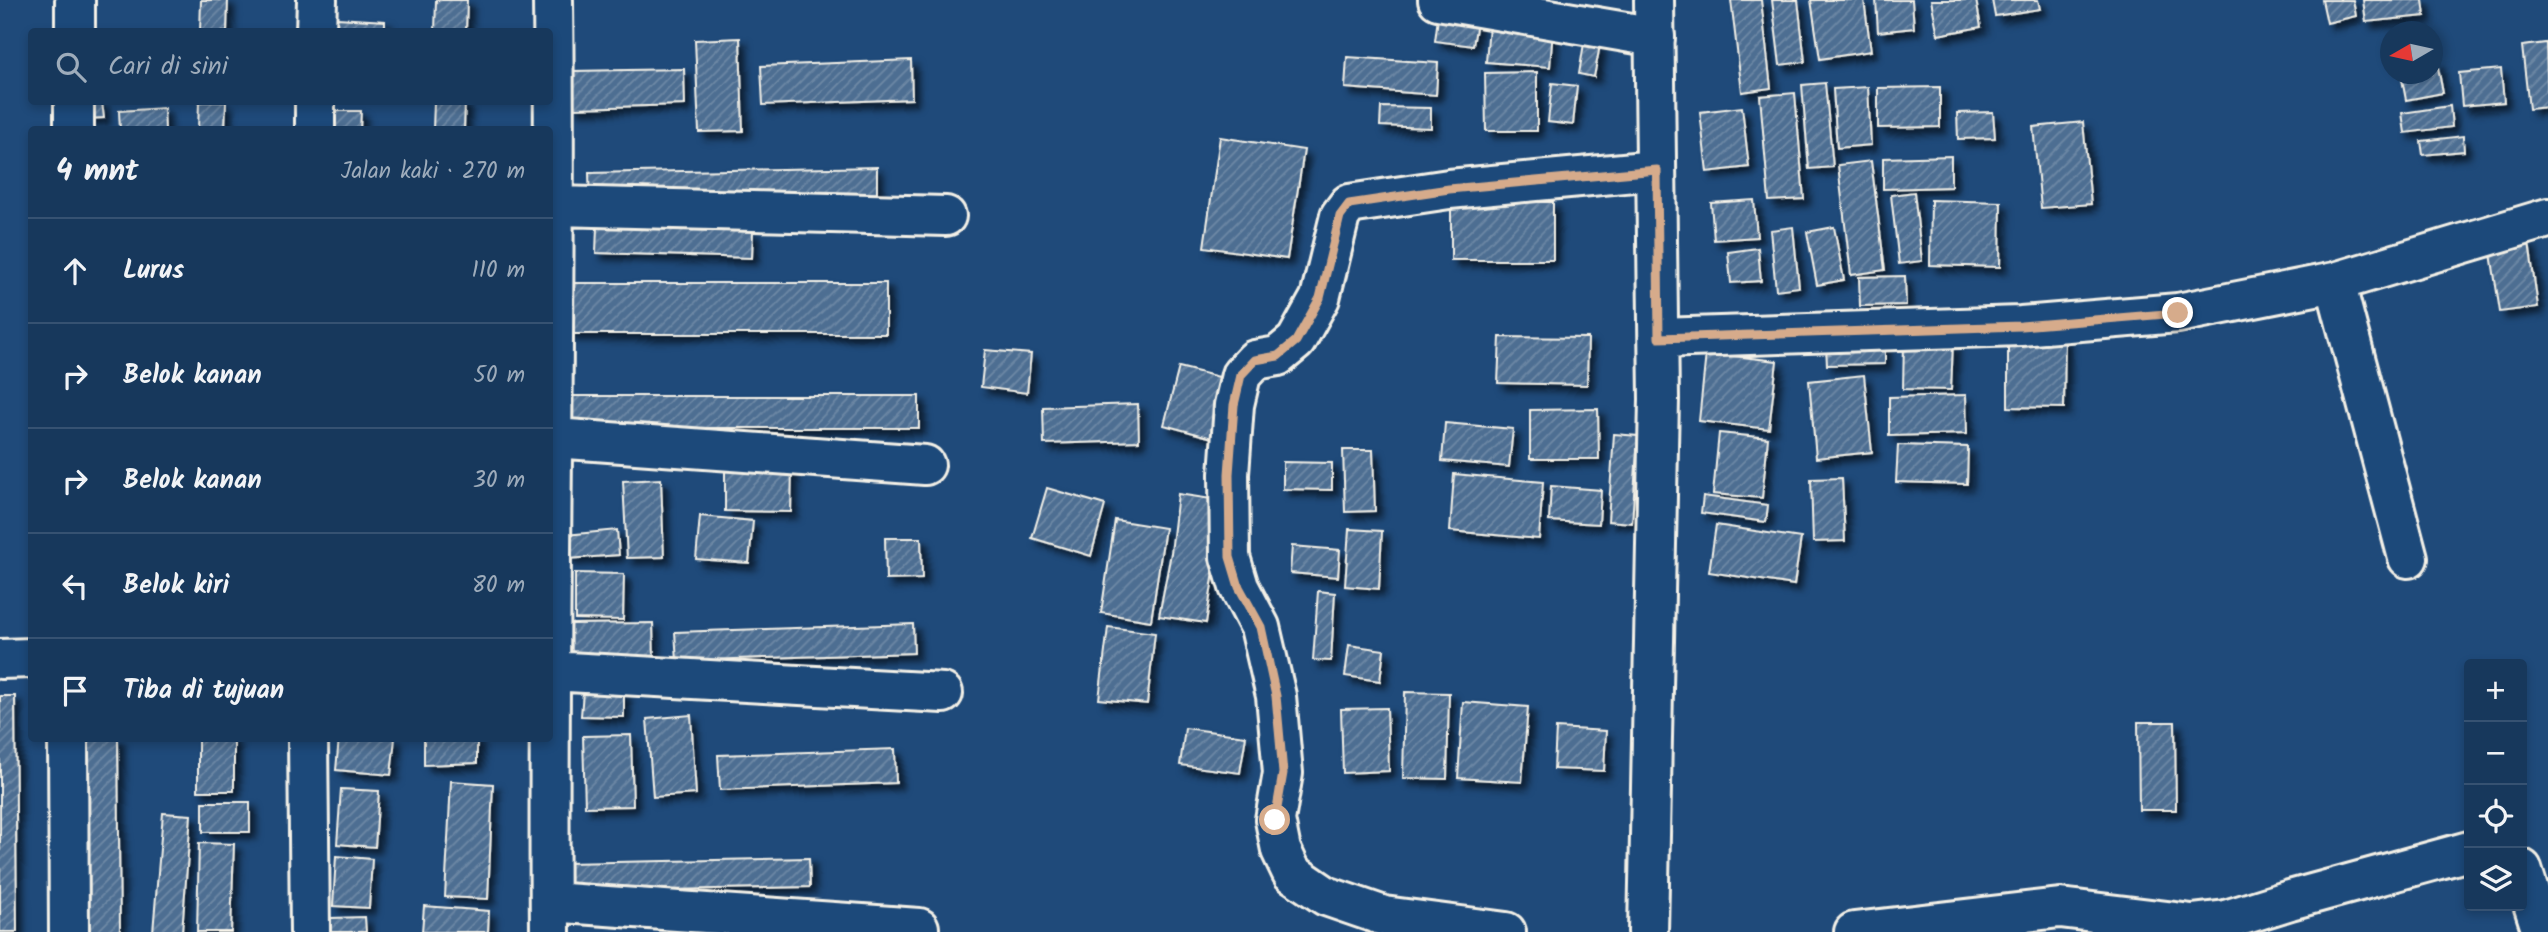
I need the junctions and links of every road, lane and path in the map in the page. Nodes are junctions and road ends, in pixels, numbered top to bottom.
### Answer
1 (75, 0) edge
2 (317, 0) edge
3 (553, 0) edge
4 (1438, 0) edge
5 (1654, 0) edge
6 (75, 28) edge
7 (316, 28) edge
8 (1655, 37) junction
9 (74, 105) edge
10 (315, 105) edge
11 (74, 126) edge
12 (315, 126) edge
13 (1657, 170) junction
14 (555, 206) junction
15 (946, 216) dead end
16 (2548, 218) edge
17 (2335, 282) junction
18 (1659, 338) junction
19 (554, 438) junction
20 (925, 465) dead end
21 (553, 496) edge
22 (2408, 558) dead end
23 (28, 658) edge
24 (0, 659) edge
25 (553, 671) edge
26 (943, 693) dead end
27 (68, 742) edge
28 (308, 742) edge
29 (550, 742) edge
30 (2464, 852) edge
31 (2527, 885) edge
32 (550, 917) edge
33 (919, 928) dead end
34 (69, 932) edge
35 (310, 932) edge
36 (1506, 932) edge
37 (1648, 932) edge
38 (1854, 932) edge
39 (2542, 932) edge

1 - 6 street
2 - 7 street
3 - 14 street
4 - 8 street
5 - 8 street
8 - 13 street
9 - 11 street
10 - 12 street
13 - 18 street
13 - 36 street
14 - 15 street
14 - 19 street
16 - 17 street
17 - 18 street
17 - 22 street
18 - 37 street
19 - 20 street
19 - 21 street
23 - 24 street
25 - 26 street
27 - 34 street
28 - 35 street
29 - 32 street
30 - 38 street
31 - 39 street
32 - 33 street

